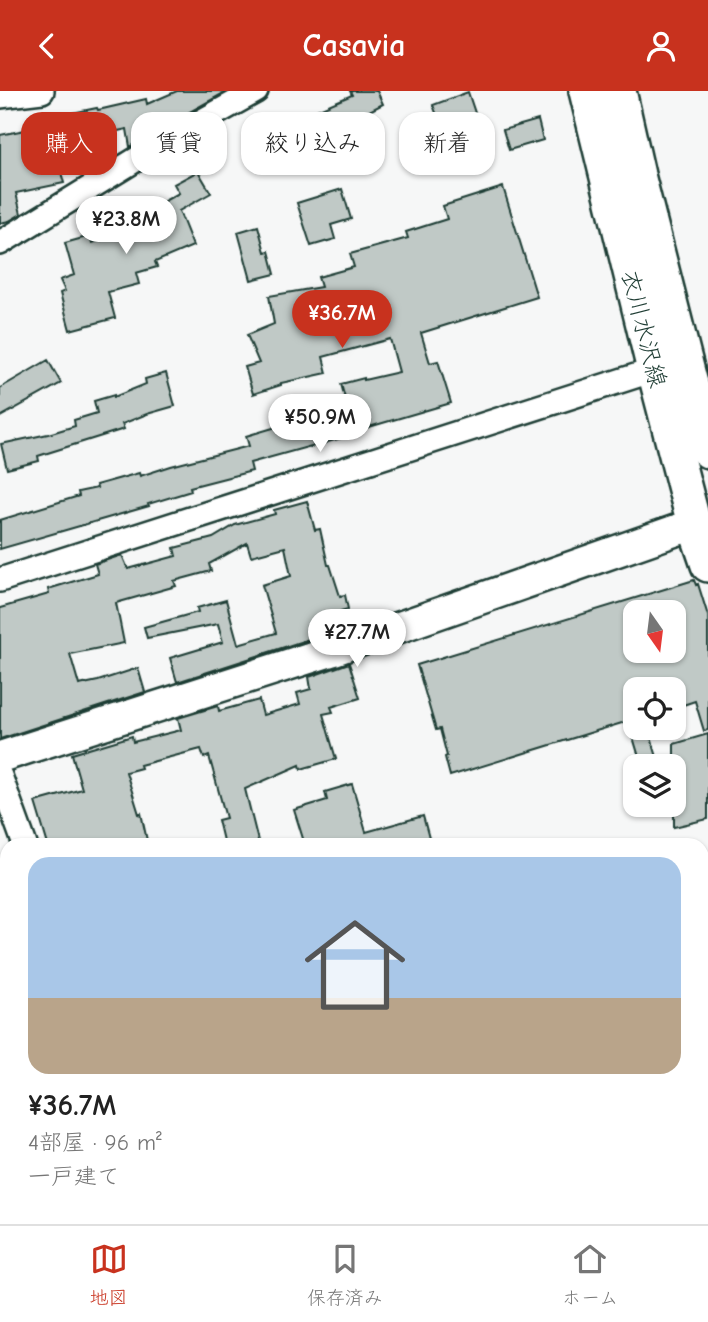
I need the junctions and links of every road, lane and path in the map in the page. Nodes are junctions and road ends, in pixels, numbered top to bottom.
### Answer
1 (42, 91) edge
2 (256, 91) edge
3 (586, 91) edge
4 (618, 91) edge
5 (0, 96) edge
6 (0, 243) edge
7 (654, 370) junction
8 (708, 450) edge
9 (694, 524) junction
10 (708, 565) edge
11 (0, 580) edge
12 (0, 757) edge
13 (0, 776) edge
14 (22, 838) edge

1 - 5 street
2 - 6 street
3 - 7 main road, 衣川水沢線
4 - 8 main road, 衣川水沢線
7 - 9 main road, 衣川水沢線
7 - 11 street
9 - 10 main road, 衣川水沢線
9 - 12 street
13 - 14 street

